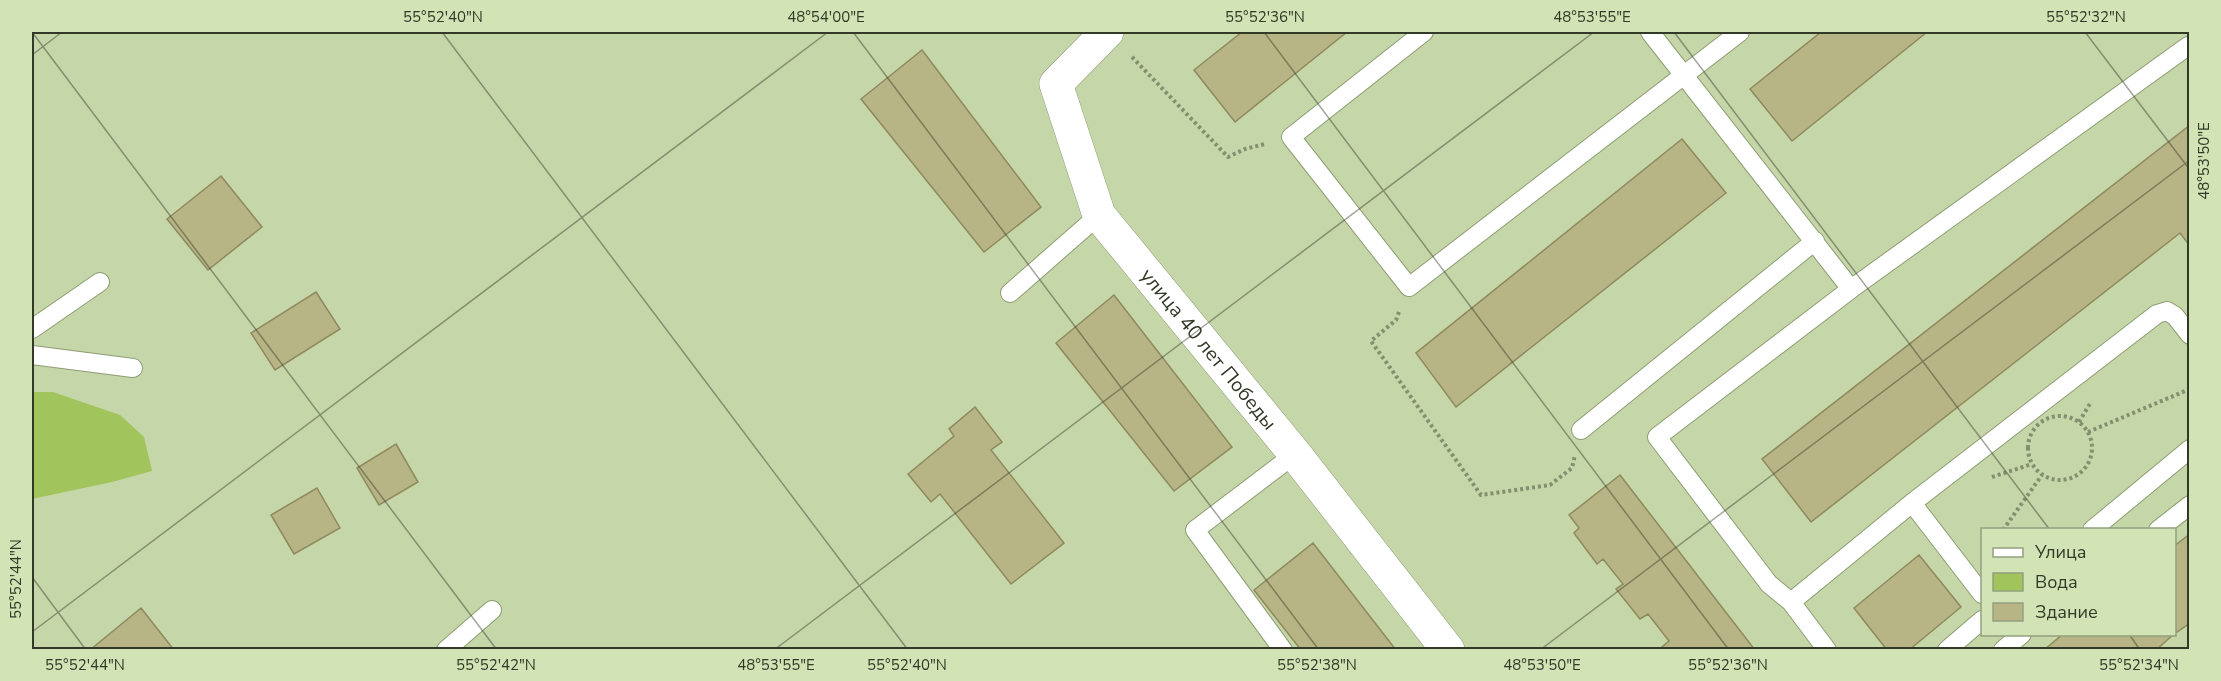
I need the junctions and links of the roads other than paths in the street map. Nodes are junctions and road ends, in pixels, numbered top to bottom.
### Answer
1 (1424, 32) edge
2 (1650, 32) edge
3 (1740, 32) edge
4 (1116, 40) edge
5 (2190, 49) edge
6 (1685, 74) junction
7 (1099, 215) junction
8 (1815, 241) junction
9 (100, 282) dead end
10 (1851, 289) junction
11 (1010, 293) dead end
12 (32, 329) edge
13 (2190, 335) edge
14 (32, 355) edge
15 (133, 368) dead end
16 (1581, 430) road end
17 (2190, 449) edge
18 (1295, 454) junction
19 (1912, 503) junction
20 (2190, 505) edge
21 (2094, 528) edge
22 (2161, 528) edge
23 (1981, 591) edge
24 (1791, 602) junction
25 (492, 610) dead end
26 (1981, 622) edge
27 (446, 650) edge
28 (1283, 650) edge
29 (1448, 650) edge
30 (1827, 650) edge
31 (1947, 650) edge

1 - 6 lane
2 - 6 lane
3 - 6 lane
4 - 7 street, улица 40 лет Победы
5 - 10 lane
6 - 8 lane
7 - 11 lane
7 - 18 street, улица 40 лет Победы
8 - 10 lane
8 - 16 lane
9 - 12 lane
10 - 24 lane
13 - 19 lane
14 - 15 lane
17 - 21 lane
18 - 28 lane
18 - 29 street, улица 40 лет Победы
19 - 23 lane
19 - 24 lane
20 - 22 lane
24 - 30 lane
25 - 27 lane
26 - 31 lane

